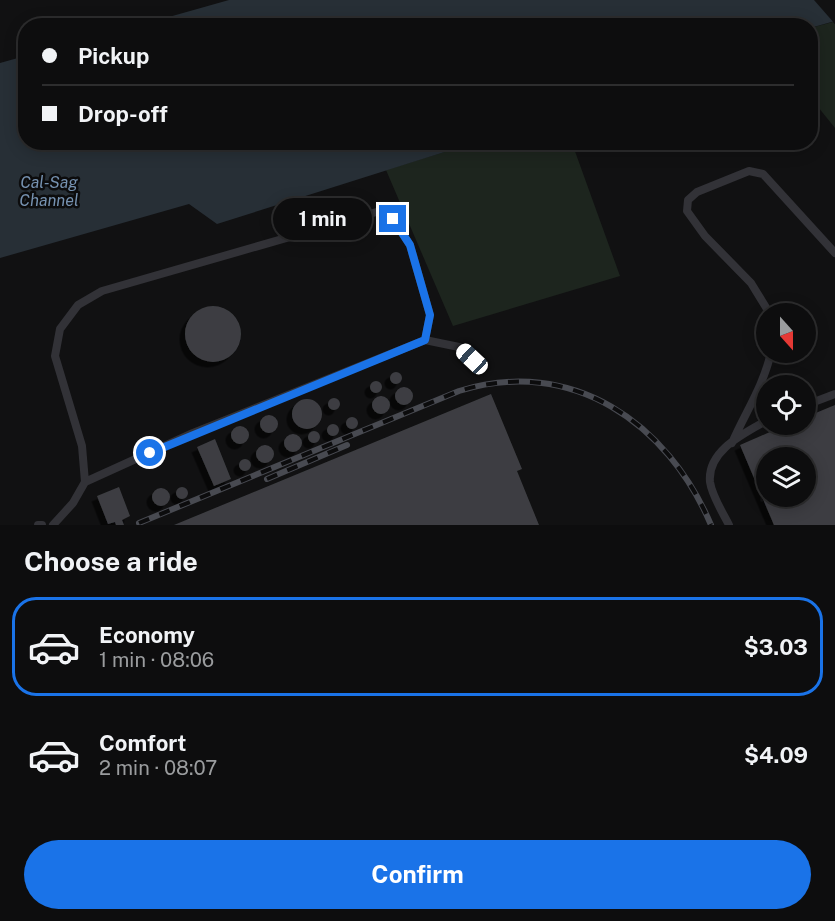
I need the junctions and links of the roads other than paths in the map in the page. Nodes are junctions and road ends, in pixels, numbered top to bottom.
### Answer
1 (835, 253) edge
2 (763, 303) edge
3 (425, 340) junction
4 (472, 359) dead end
5 (769, 363) edge
6 (835, 393) edge
7 (816, 401) edge
8 (756, 428) edge
9 (731, 444) junction
10 (85, 482) junction
11 (53, 525) edge
12 (729, 525) edge

1 - 2 lane
3 - 4 lane
3 - 10 lane
3 - 10 lane
5 - 9 lane
6 - 7 lane
8 - 9 lane
9 - 12 lane
10 - 11 lane

